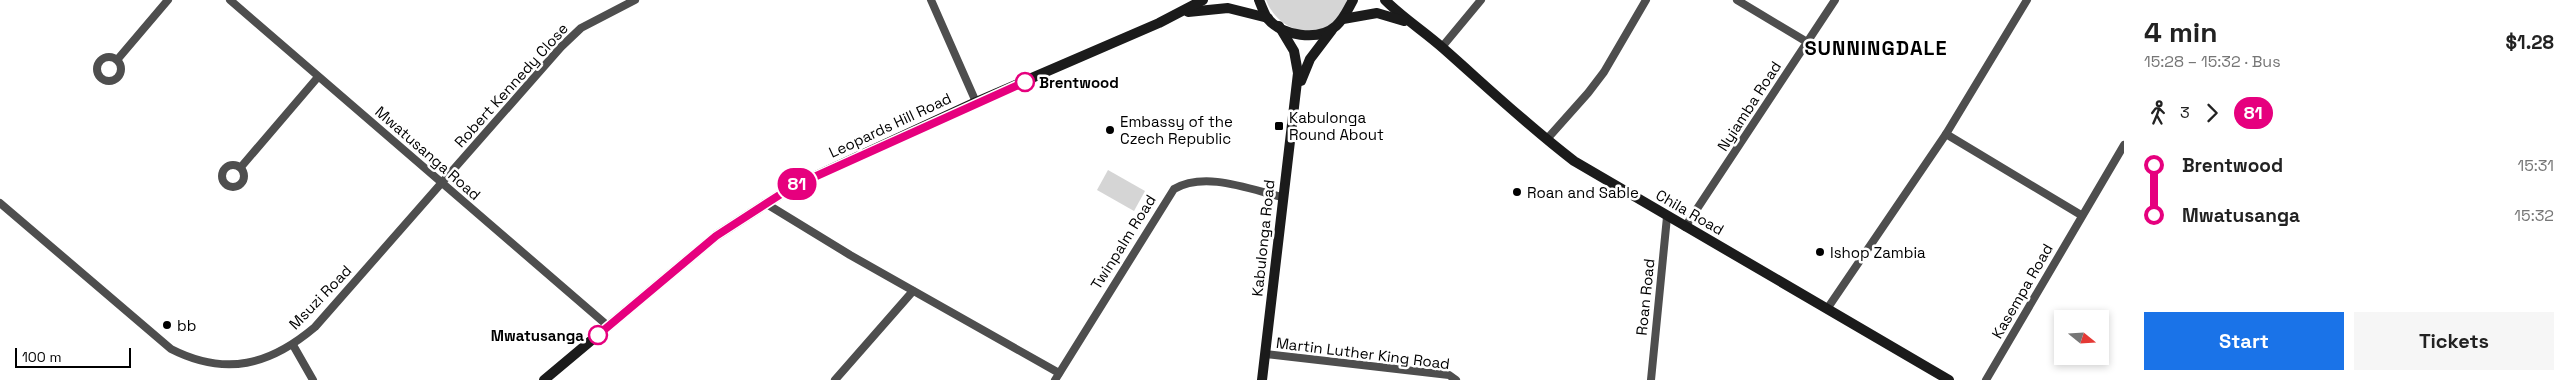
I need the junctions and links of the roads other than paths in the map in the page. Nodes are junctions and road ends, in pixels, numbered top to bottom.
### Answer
1 (168, 0) edge
2 (230, 0) edge
3 (635, 0) edge
4 (931, 0) edge
5 (1203, 0) edge
6 (1259, 0) edge
7 (1353, 0) edge
8 (1385, 0) edge
9 (1481, 0) edge
10 (1646, 0) edge
11 (1737, 0) edge
12 (1835, 0) edge
13 (2027, 0) edge
14 (1180, 13) junction
15 (1268, 18) junction
16 (1343, 19) junction
17 (1411, 25) junction
18 (1279, 26) junction
19 (1335, 28) junction
20 (1807, 42) junction
21 (1442, 47) junction
22 (117, 60) dead end
23 (318, 77) junction
24 (1295, 99) junction
25 (976, 102) junction
26 (1946, 134) junction
27 (1547, 139) junction
28 (2124, 145) edge
29 (241, 167) dead end
30 (442, 183) junction
31 (1282, 197) junction
32 (0, 203) edge
33 (766, 203) junction
34 (2081, 215) junction
35 (1667, 217) junction
36 (1685, 227) junction
37 (913, 291) junction
38 (1827, 309) junction
39 (608, 326) junction
40 (293, 345) junction
41 (1265, 354) junction
42 (1057, 377) edge
43 (313, 380) edge
44 (544, 380) edge
45 (835, 380) edge
46 (1262, 380) edge
47 (1456, 380) edge
48 (1651, 380) edge
49 (1949, 380) edge
50 (1986, 380) edge

1 - 22 street
2 - 23 street, Mwatusanga Road
3 - 30 street, Robert Kennedy Close
4 - 25 street
5 - 14 main road, Leopards Hill Road
6 - 15 main road
7 - 16 main road, Kabulonga Road
8 - 17 main road, Chila Road
9 - 21 street
10 - 27 street
11 - 20 street
12 - 20 street, Nyiamba Road
13 - 26 street
14 - 15 main road, Leopards Hill Road
14 - 25 main road, Leopards Hill Road
15 - 18 main road
16 - 17 main road, Chila Road
16 - 19 main road, Kabulonga Road
17 - 21 main road, Chila Road
18 - 19 main road
18 - 24 main road, Kabulonga Road
19 - 24 main road, Kabulonga Road
20 - 36 street, Nyiamba Road
21 - 27 main road, Chila Road
23 - 29 street
23 - 30 street, Mwatusanga Road
24 - 31 main road, Kabulonga Road
25 - 33 main road, Leopards Hill Road
26 - 34 street
26 - 38 street
27 - 35 main road, Chila Road
28 - 34 street, Kasempa Road
30 - 39 street, Mwatusanga Road
30 - 40 street, Msuzi Road
31 - 41 main road, Kabulonga Road
31 - 42 street, Twinpalm Road
32 - 40 street, Msuzi Road
33 - 37 street
33 - 39 main road, Leopards Hill Road
34 - 50 street, Kasempa Road
35 - 36 main road, Chila Road
35 - 48 street, Roan Road
36 - 38 main road, Chila Road
37 - 42 street
37 - 45 street
38 - 49 main road, Chila Road
39 - 44 main road, Leopards Hill Road
40 - 43 street
41 - 46 main road, Kabulonga Road
41 - 47 street, Martin Luther King Road

